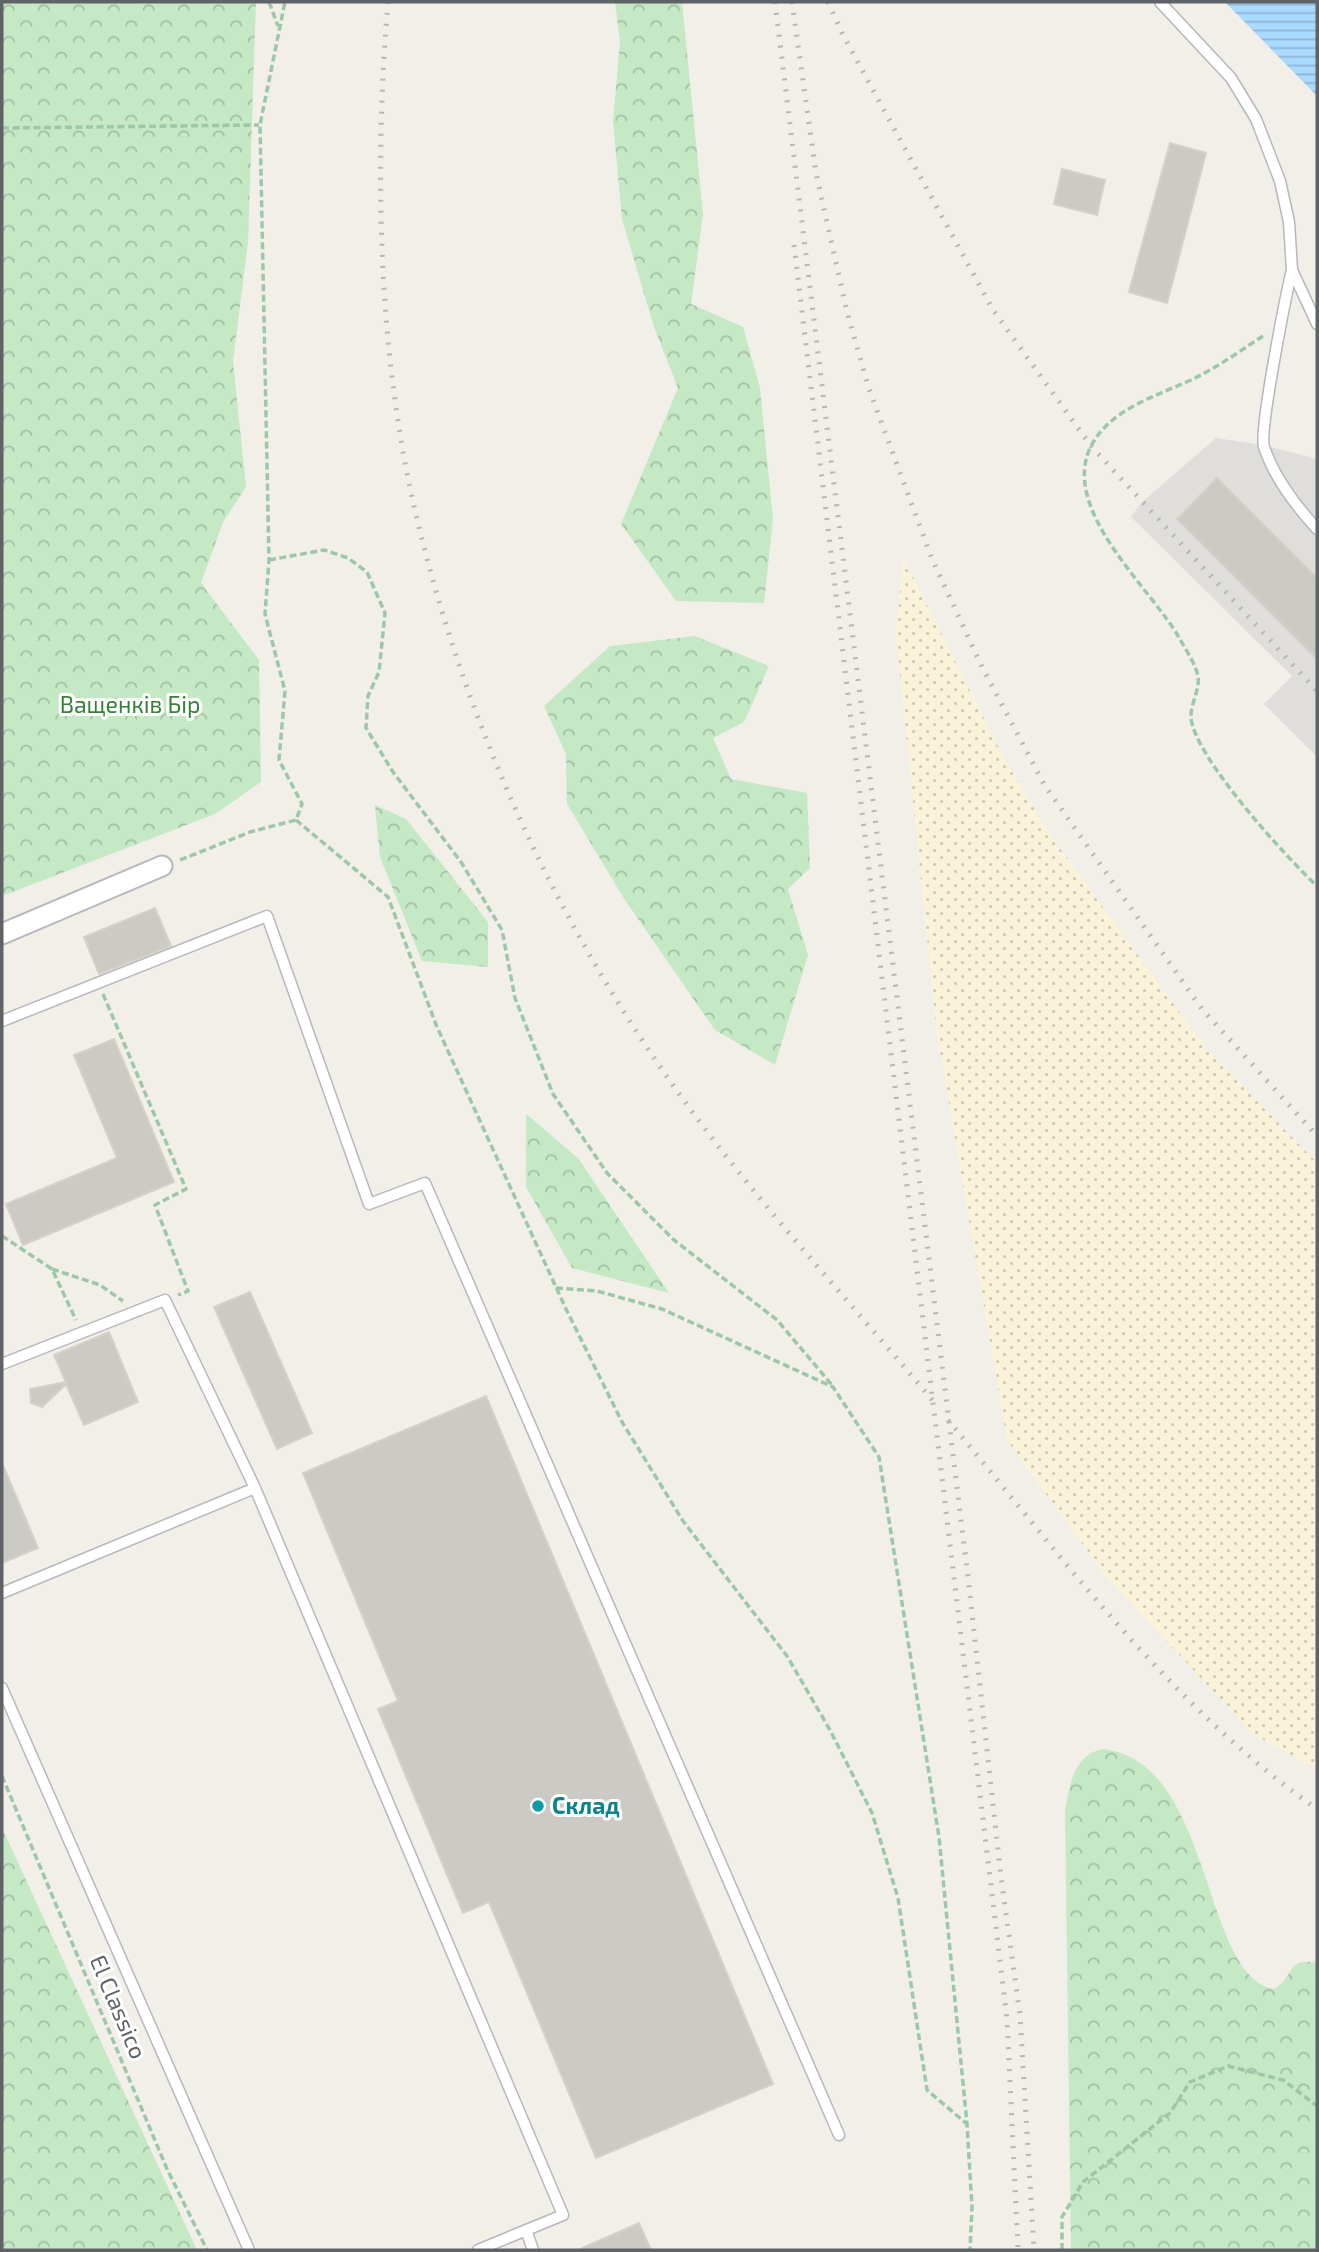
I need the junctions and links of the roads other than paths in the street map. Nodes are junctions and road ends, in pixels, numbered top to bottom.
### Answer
1 (1160, 2) edge
2 (1292, 270) junction
3 (1317, 324) edge
4 (1317, 528) edge
5 (162, 866) road end
6 (2, 934) edge
7 (2, 1021) edge
8 (2, 1364) edge
9 (255, 1488) junction
10 (2, 1593) edge
11 (2, 1688) edge
12 (839, 2135) dead end
13 (526, 2231) junction
14 (249, 2250) edge
15 (478, 2250) edge
16 (533, 2250) edge

1 - 2 lane
2 - 3 lane
2 - 4 lane
5 - 6 street
7 - 12 lane
8 - 9 lane
9 - 10 lane
9 - 13 lane
11 - 14 lane
13 - 15 lane
13 - 16 lane

